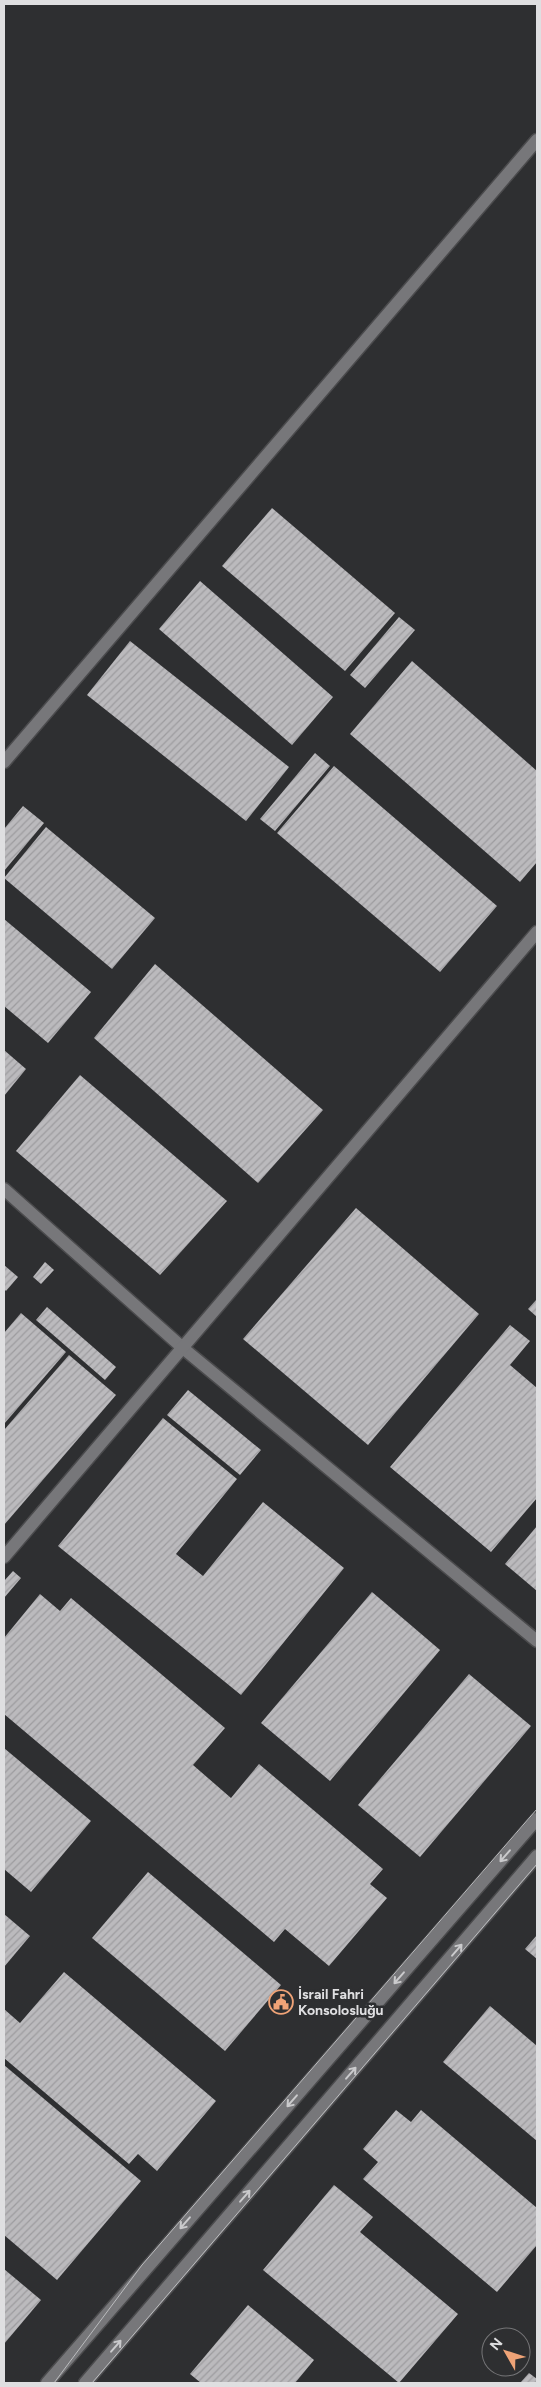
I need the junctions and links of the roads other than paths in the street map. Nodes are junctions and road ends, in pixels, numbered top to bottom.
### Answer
1 (537, 140) edge
2 (4, 762) edge
3 (537, 932) edge
4 (4, 1189) edge
5 (184, 1349) junction
6 (4, 1557) edge
7 (537, 1641) edge
8 (537, 1819) edge
9 (537, 1856) edge
10 (47, 2383) edge
11 (85, 2383) edge

1 - 2 street
3 - 5 street
4 - 5 street
5 - 6 street
5 - 7 street
8 -> 10 street
11 -> 9 street

